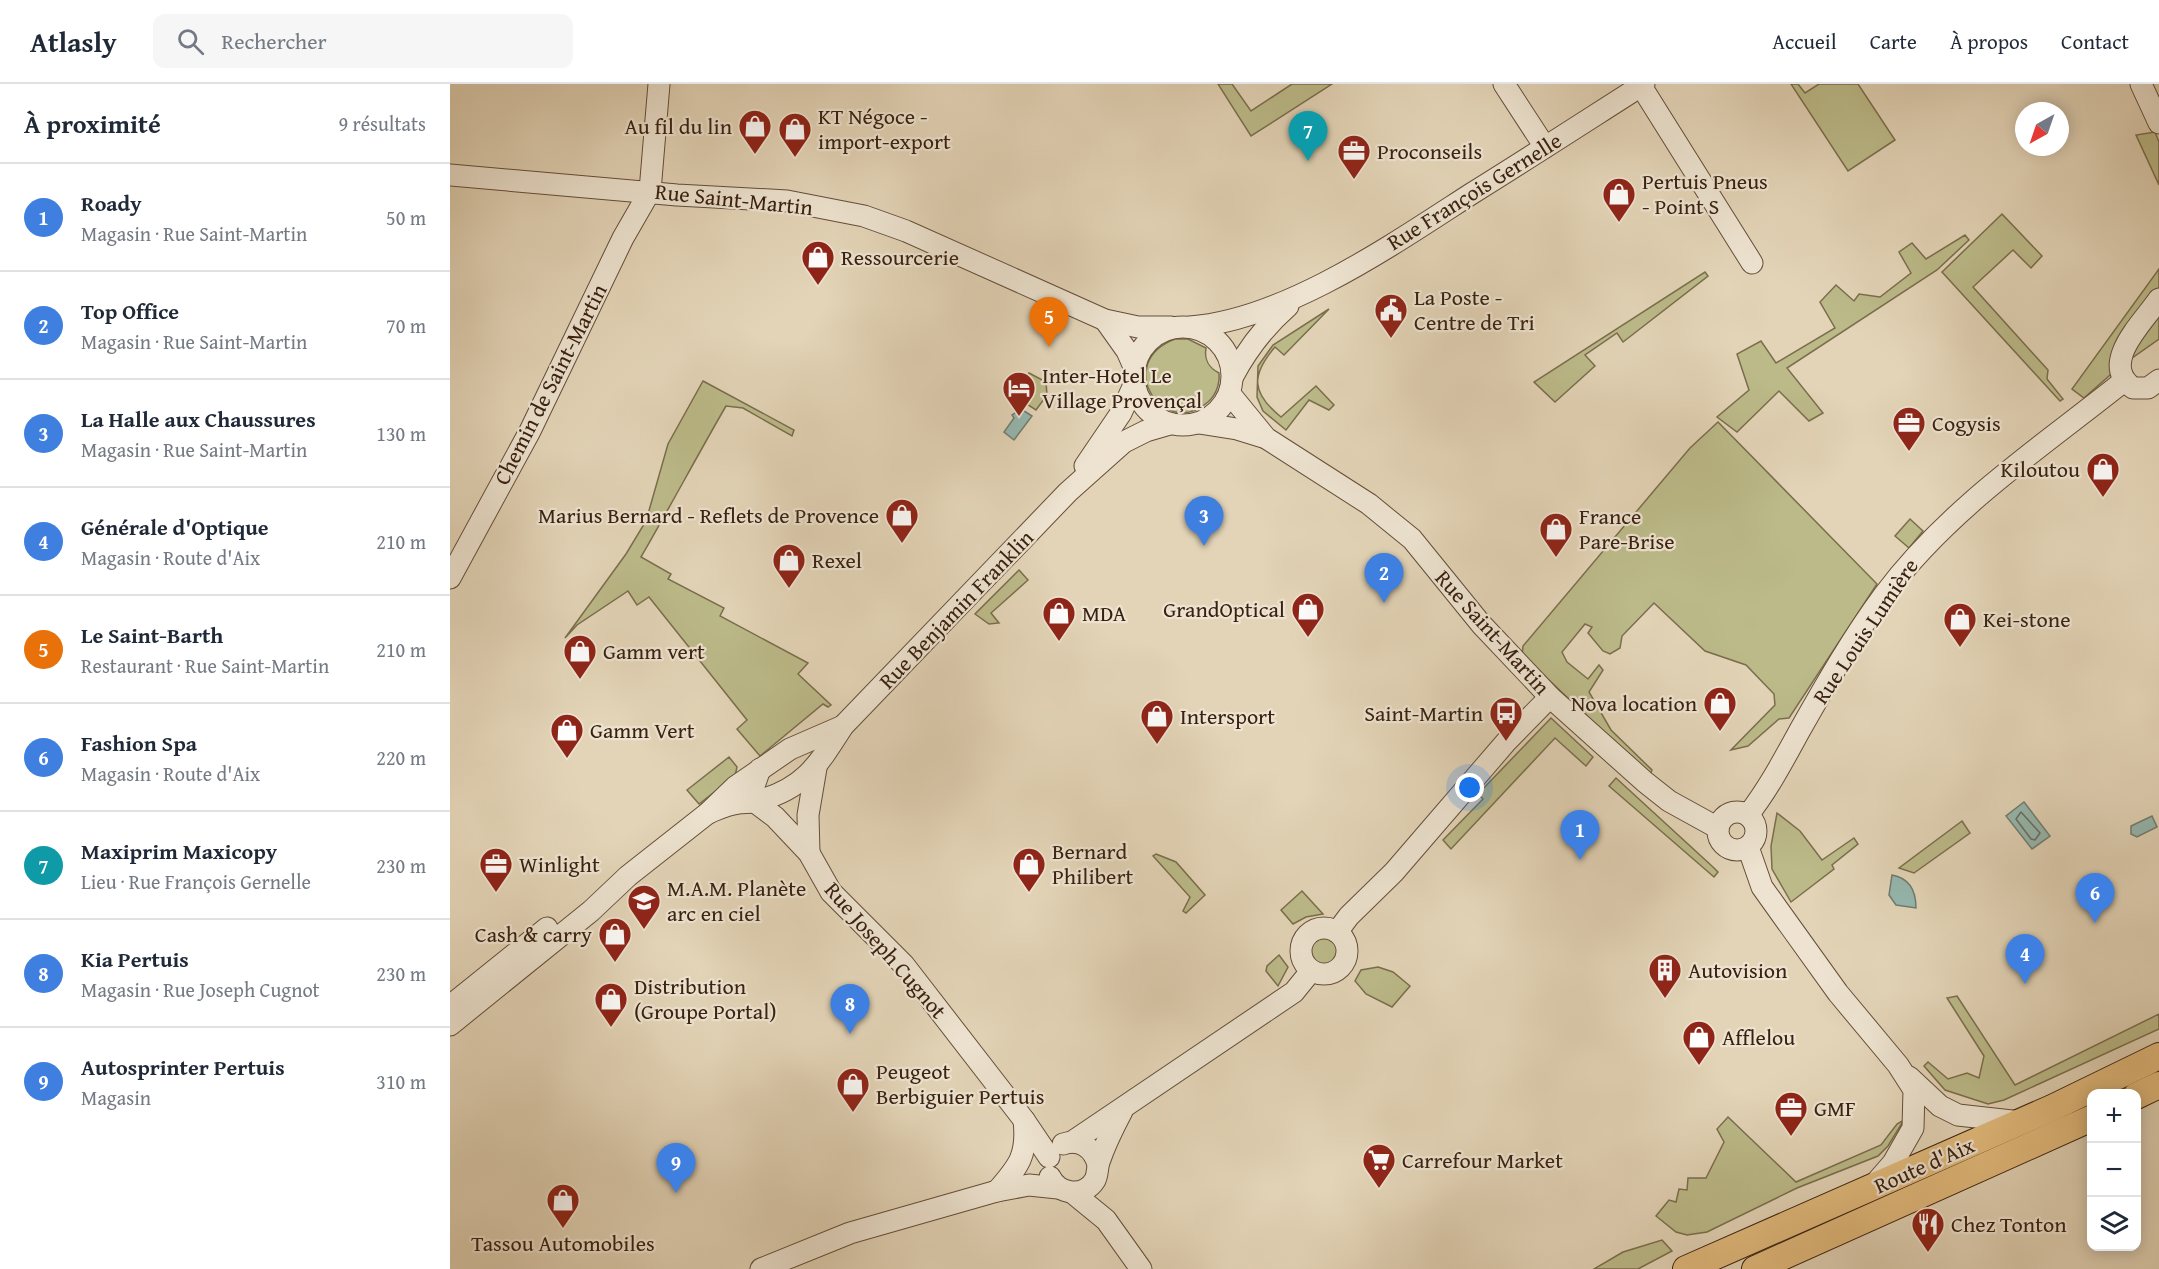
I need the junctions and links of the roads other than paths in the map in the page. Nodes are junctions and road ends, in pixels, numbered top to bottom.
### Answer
1 (659, 84) edge
2 (1504, 84) edge
3 (2141, 84) edge
4 (1642, 85) edge
5 (2159, 123) edge
6 (1545, 147) junction
7 (450, 175) edge
8 (650, 191) junction
9 (1752, 263) dead end
10 (1302, 294) junction
11 (2159, 299) edge
12 (1105, 320) junction
13 (1181, 327) junction
14 (1134, 376) junction
15 (2159, 380) edge
16 (2124, 381) junction
17 (1231, 385) junction
18 (1199, 423) junction
19 (1170, 424) junction
20 (1266, 438) junction
21 (1068, 492) junction
22 (450, 578) edge
23 (1550, 697) junction
24 (843, 726) junction
25 (769, 764) junction
26 (816, 768) junction
27 (800, 783) junction
28 (755, 802) junction
29 (708, 813) junction
30 (1748, 814) junction
31 (808, 815) junction
32 (1718, 828) junction
33 (1748, 847) junction
34 (810, 853) junction
35 (628, 876) junction
36 (1337, 932) junction
37 (1311, 971) junction
38 (450, 1006) edge
39 (450, 1024) edge
40 (2159, 1056) edge
41 (1904, 1073) junction
42 (2159, 1085) edge
43 (2141, 1094) edge
44 (1122, 1110) junction
45 (2087, 1120) edge
46 (2021, 1122) junction
47 (1028, 1125) junction
48 (1057, 1151) junction
49 (1096, 1173) junction
50 (1066, 1190) junction
51 (1869, 1190) junction
52 (997, 1191) junction
53 (1106, 1220) junction
54 (761, 1269) edge
55 (1141, 1269) edge
56 (1686, 1269) edge
57 (1755, 1269) edge

1 - 8 street
2 - 6 street
3 - 5 street
4 - 6 street, Rue François Gernelle
4 - 9 street
6 - 10 street, Rue François Gernelle
7 - 8 street, Rue Saint-Martin
8 - 12 street, Rue Saint-Martin
8 - 22 street, Chemin de Saint-Martin
10 - 13 street, Rue Saint-Martin
10 - 17 street
11 - 16 street
12 - 13 street, Rue Saint-Martin
12 - 14 street
13 - 14 street
13 - 17 street
14 - 19 street
14 - 21 street, Rue Benjamin Franklin
15 - 16 street
16 - 30 street, Rue Louis Lumière
17 - 18 street
17 - 20 street, Rue Saint-Martin
18 - 19 street
18 - 20 street, Rue Saint-Martin
19 - 21 street, Rue Benjamin Franklin
20 - 23 street, Rue Saint-Martin
21 - 24 street, Rue Benjamin Franklin
23 - 32 street, Rue Saint-Martin
23 - 36 street
24 - 25 street
24 - 26 street
25 - 27 street
25 - 28 street
25 - 29 street
26 - 27 street
26 - 31 street, Rue Joseph Cugnot
27 - 28 street
27 - 31 street, Rue Joseph Cugnot
28 - 29 street
28 - 34 street, Rue Joseph Cugnot
29 - 35 street
30 - 32 street
30 - 33 street
31 - 34 street, Rue Joseph Cugnot
32 - 33 street
33 - 41 street
34 - 47 street, Rue Joseph Cugnot
35 - 38 street
35 - 39 street
36 - 37 street
36 - 37 street
37 - 44 street
40 - 46 main road, Route d'Aix
41 - 46 street
41 - 51 street
42 - 43 main road
44 - 48 street
44 - 49 street
45 - 57 main road, Route d'Aix
46 - 51 main road, Route d'Aix
47 - 48 street, Rue Joseph Cugnot
47 - 52 street
48 - 49 street
48 - 50 street
48 - 52 street
49 - 50 street
49 - 53 street
50 - 52 street
50 - 53 street
51 - 56 main road, Route d'Aix
52 - 54 street
53 - 55 street

